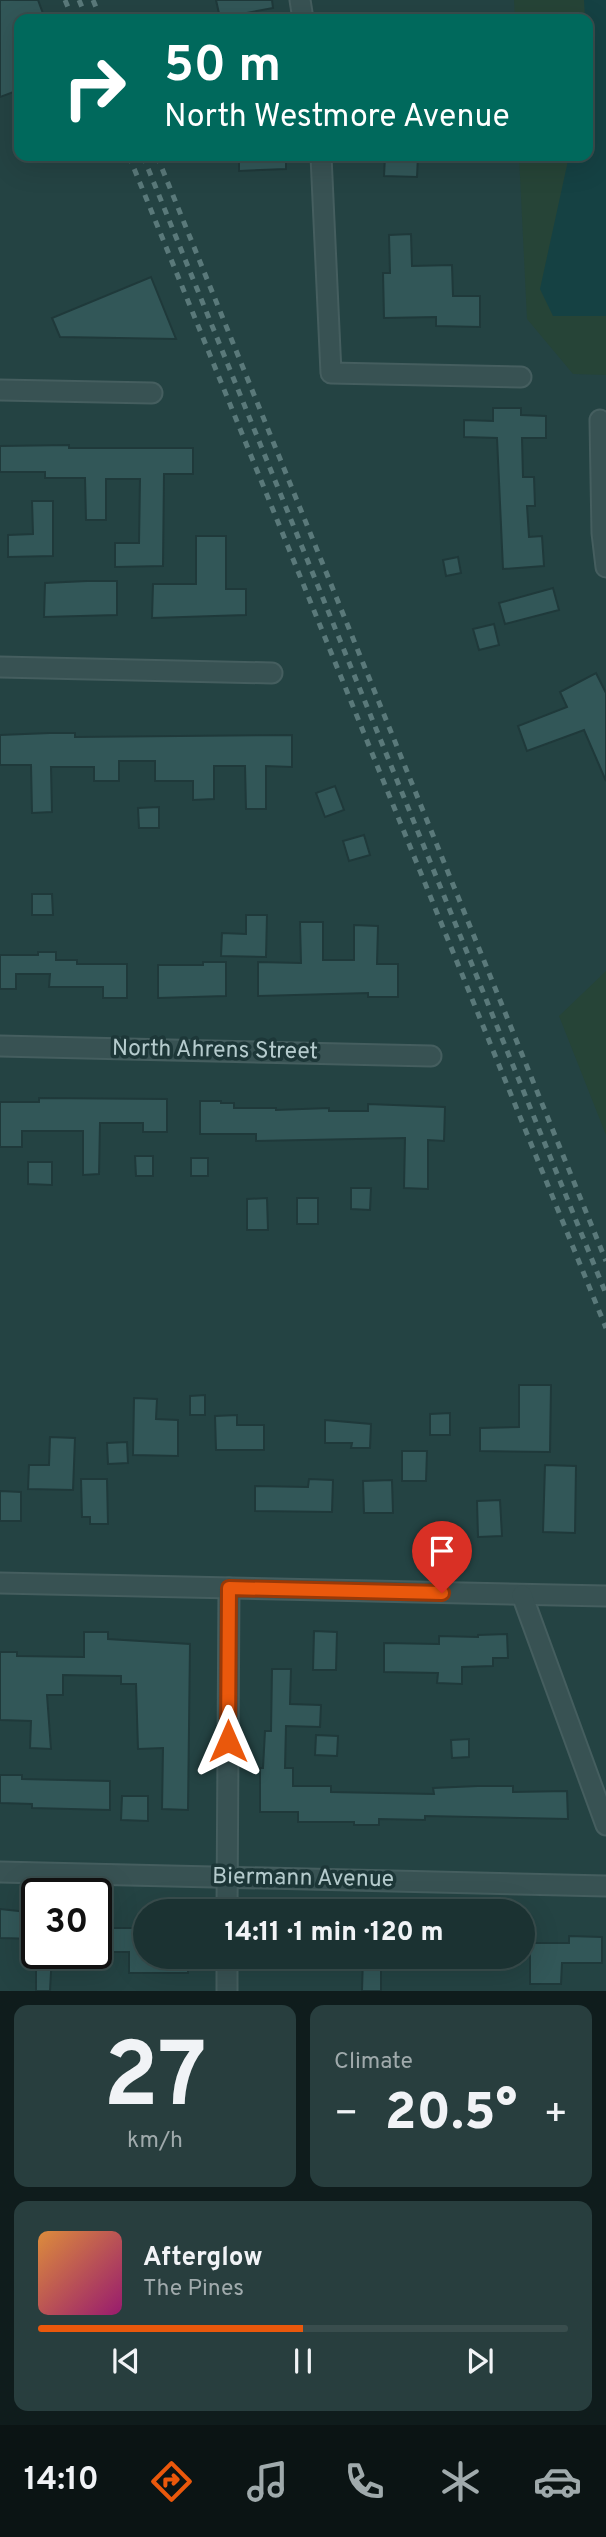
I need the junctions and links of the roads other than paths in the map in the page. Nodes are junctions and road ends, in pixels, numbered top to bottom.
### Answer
1 (321, 161) edge
2 (521, 377) dead end
3 (0, 390) edge
4 (152, 393) dead end
5 (600, 420) dead end
6 (606, 567) edge
7 (0, 667) edge
8 (272, 673) dead end
9 (0, 1046) edge
10 (430, 1056) dead end
11 (0, 1583) edge
12 (229, 1588) junction
13 (522, 1595) junction
14 (606, 1596) edge
15 (606, 1825) edge
16 (0, 1872) edge
17 (228, 1877) junction
18 (606, 1886) edge
19 (227, 1899) edge
20 (227, 1969) edge
21 (227, 1991) edge

1 - 2 street
3 - 4 street
5 - 6 street
7 - 8 street
9 - 10 street, North Ahrens Street
11 - 12 street
12 - 13 street
12 - 17 street
13 - 14 street
13 - 15 street
16 - 17 street, Biermann Avenue
17 - 18 street, Biermann Avenue
17 - 19 street
20 - 21 street

